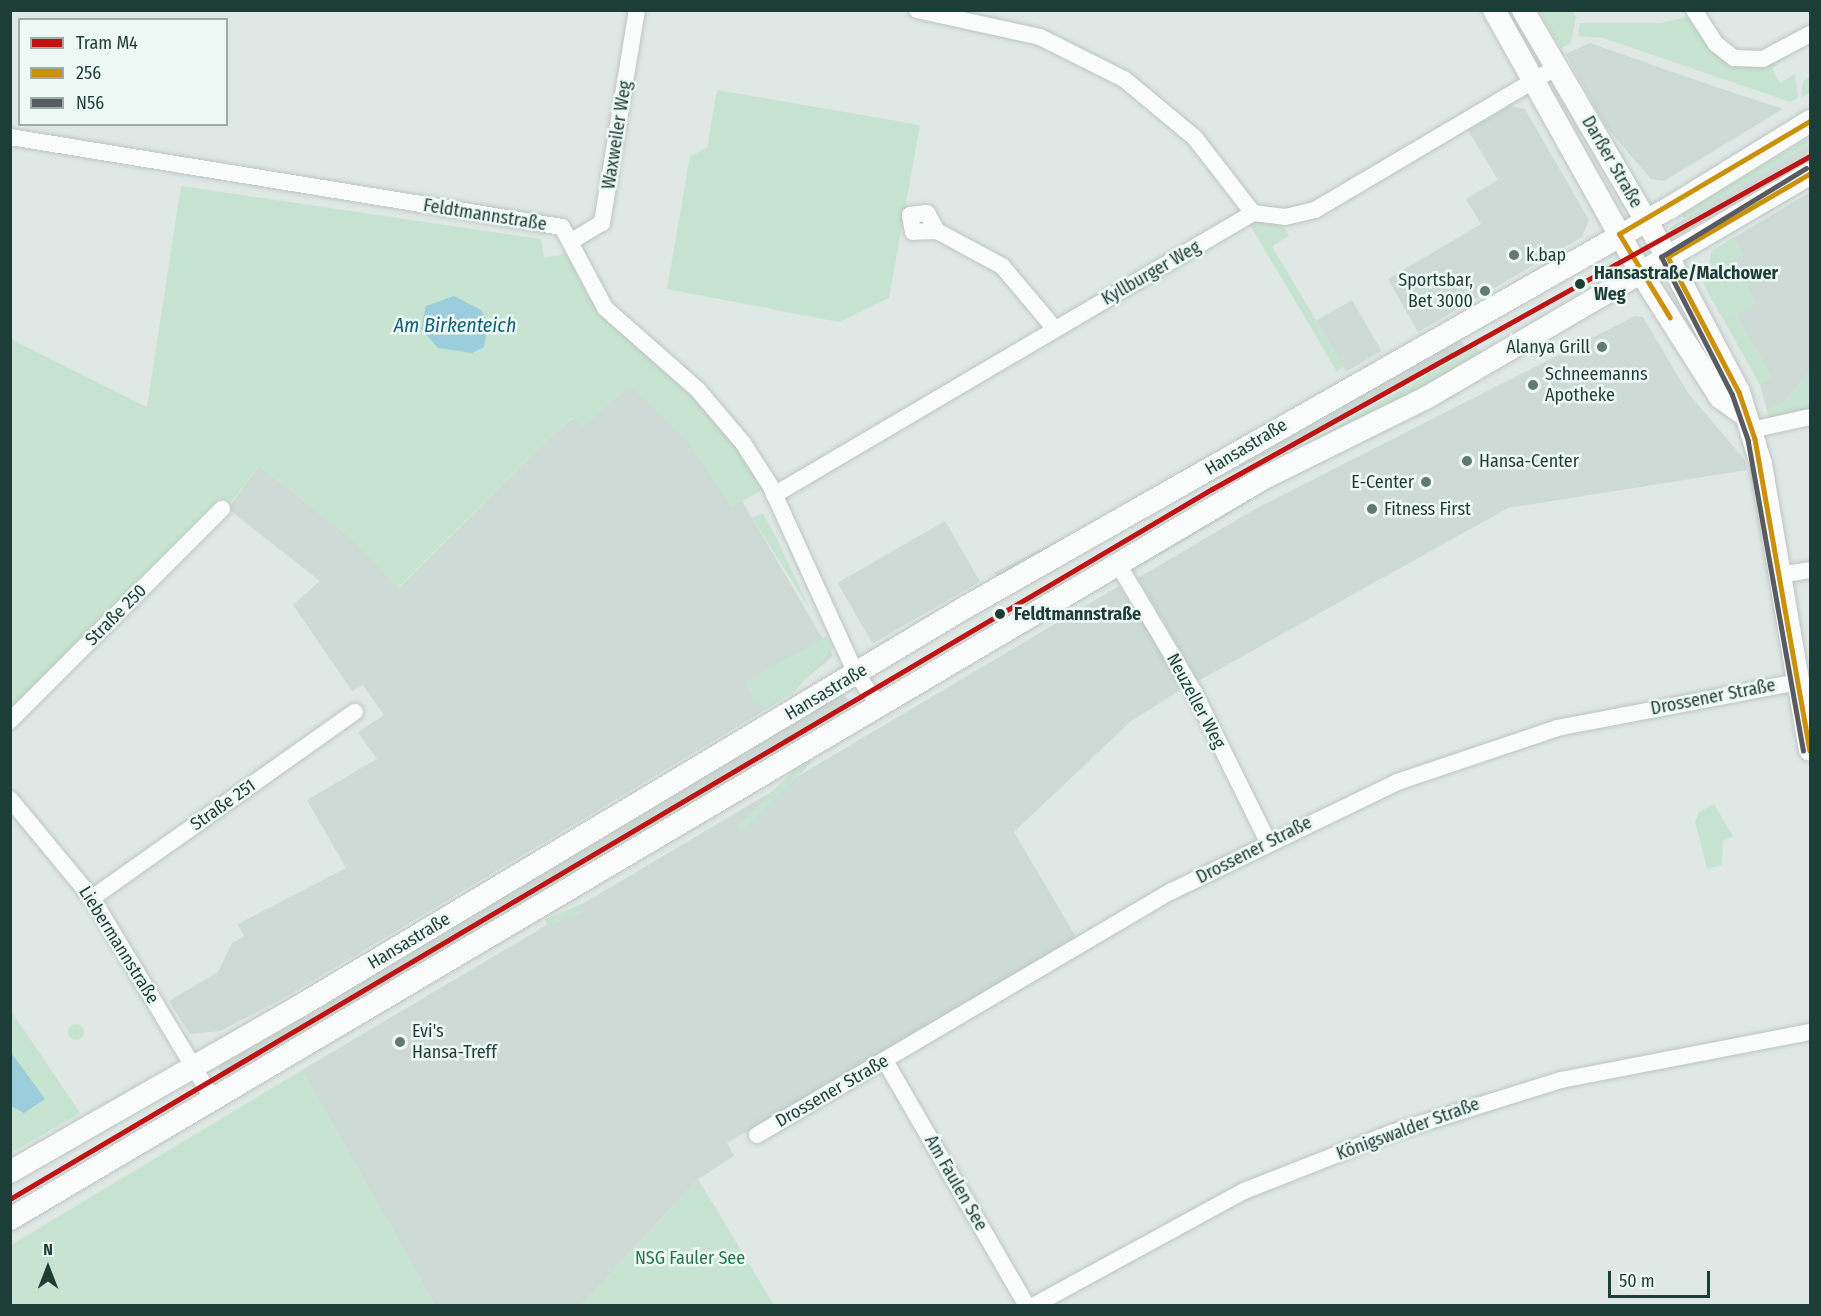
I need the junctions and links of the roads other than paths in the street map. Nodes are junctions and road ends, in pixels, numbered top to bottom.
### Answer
1 (637, 10) edge
2 (917, 10) edge
3 (1494, 10) edge
4 (1523, 10) edge
5 (1694, 10) edge
6 (1810, 34) edge
7 (1557, 67) junction
8 (1535, 80) junction
9 (1810, 121) edge
10 (10, 137) edge
11 (1810, 174) edge
12 (1253, 213) junction
13 (1646, 220) junction
14 (937, 231) dead end
15 (1619, 234) junction
16 (570, 242) junction
17 (1668, 257) junction
18 (1641, 273) junction
19 (1055, 329) junction
20 (1810, 417) edge
21 (1746, 422) junction
22 (774, 495) junction
23 (222, 509) dead end
24 (1118, 564) junction
25 (1810, 570) edge
26 (1779, 574) junction
27 (856, 674) junction
28 (1799, 682) junction
29 (880, 706) junction
30 (355, 712) dead end
31 (1808, 720) edge
32 (10, 721) edge
33 (1810, 750) edge
34 (10, 799) edge
35 (1268, 842) junction
36 (92, 898) junction
37 (1810, 1032) edge
38 (885, 1061) junction
39 (192, 1065) junction
40 (214, 1101) junction
41 (757, 1135) dead end
42 (10, 1172) edge
43 (10, 1219) edge
44 (1027, 1305) edge
45 (1033, 1305) edge

1 - 16 street, Waxweiler Weg
2 - 12 street
3 - 8 main road, Darßer Straße
4 - 7 main road, Darßer Straße
5 - 6 street
7 - 8 street
7 - 13 main road, Darßer Straße
8 - 12 street
8 - 15 main road, Darßer Straße
9 - 13 main road, Hansastraße
10 - 16 street, Feldtmannstraße
11 - 17 main road, Hansastraße
12 - 19 street, Kyllburger Weg
13 - 15 main road, Hansastraße
13 - 17 main road, Darßer Straße
14 - 19 street
15 - 18 main road, Darßer Straße
15 - 27 main road, Hansastraße
16 - 22 street, Feldtmannstraße
17 - 18 main road, Hansastraße
17 - 21 main road, Darßer Straße
18 - 21 main road, Darßer Straße
18 - 24 main road, Hansastraße
19 - 22 street, Kyllburger Weg
20 - 21 street
21 - 26 main road, Darßer Straße
22 - 27 street, Feldtmannstraße
23 - 32 street, Straße 250
24 - 29 main road, Hansastraße
24 - 35 street, Neuzeller Weg
25 - 26 street
26 - 28 main road, Darßer Straße
27 - 29 street, Feldtmannstraße
27 - 39 main road, Hansastraße
28 - 31 main road, Darßer Straße
28 - 35 street, Drossener Straße
29 - 40 main road, Hansastraße
30 - 36 street, Straße 251
31 - 33 main road, Darßer Straße
34 - 36 street, Liebermannstraße
35 - 38 street, Drossener Straße
36 - 39 street, Liebermannstraße
37 - 45 street, Königswalder Straße
38 - 41 street, Drossener Straße
38 - 44 street, Am Faulen See
39 - 40 street, Liebermannstraße
39 - 42 main road, Hansastraße
40 - 43 main road, Hansastraße

